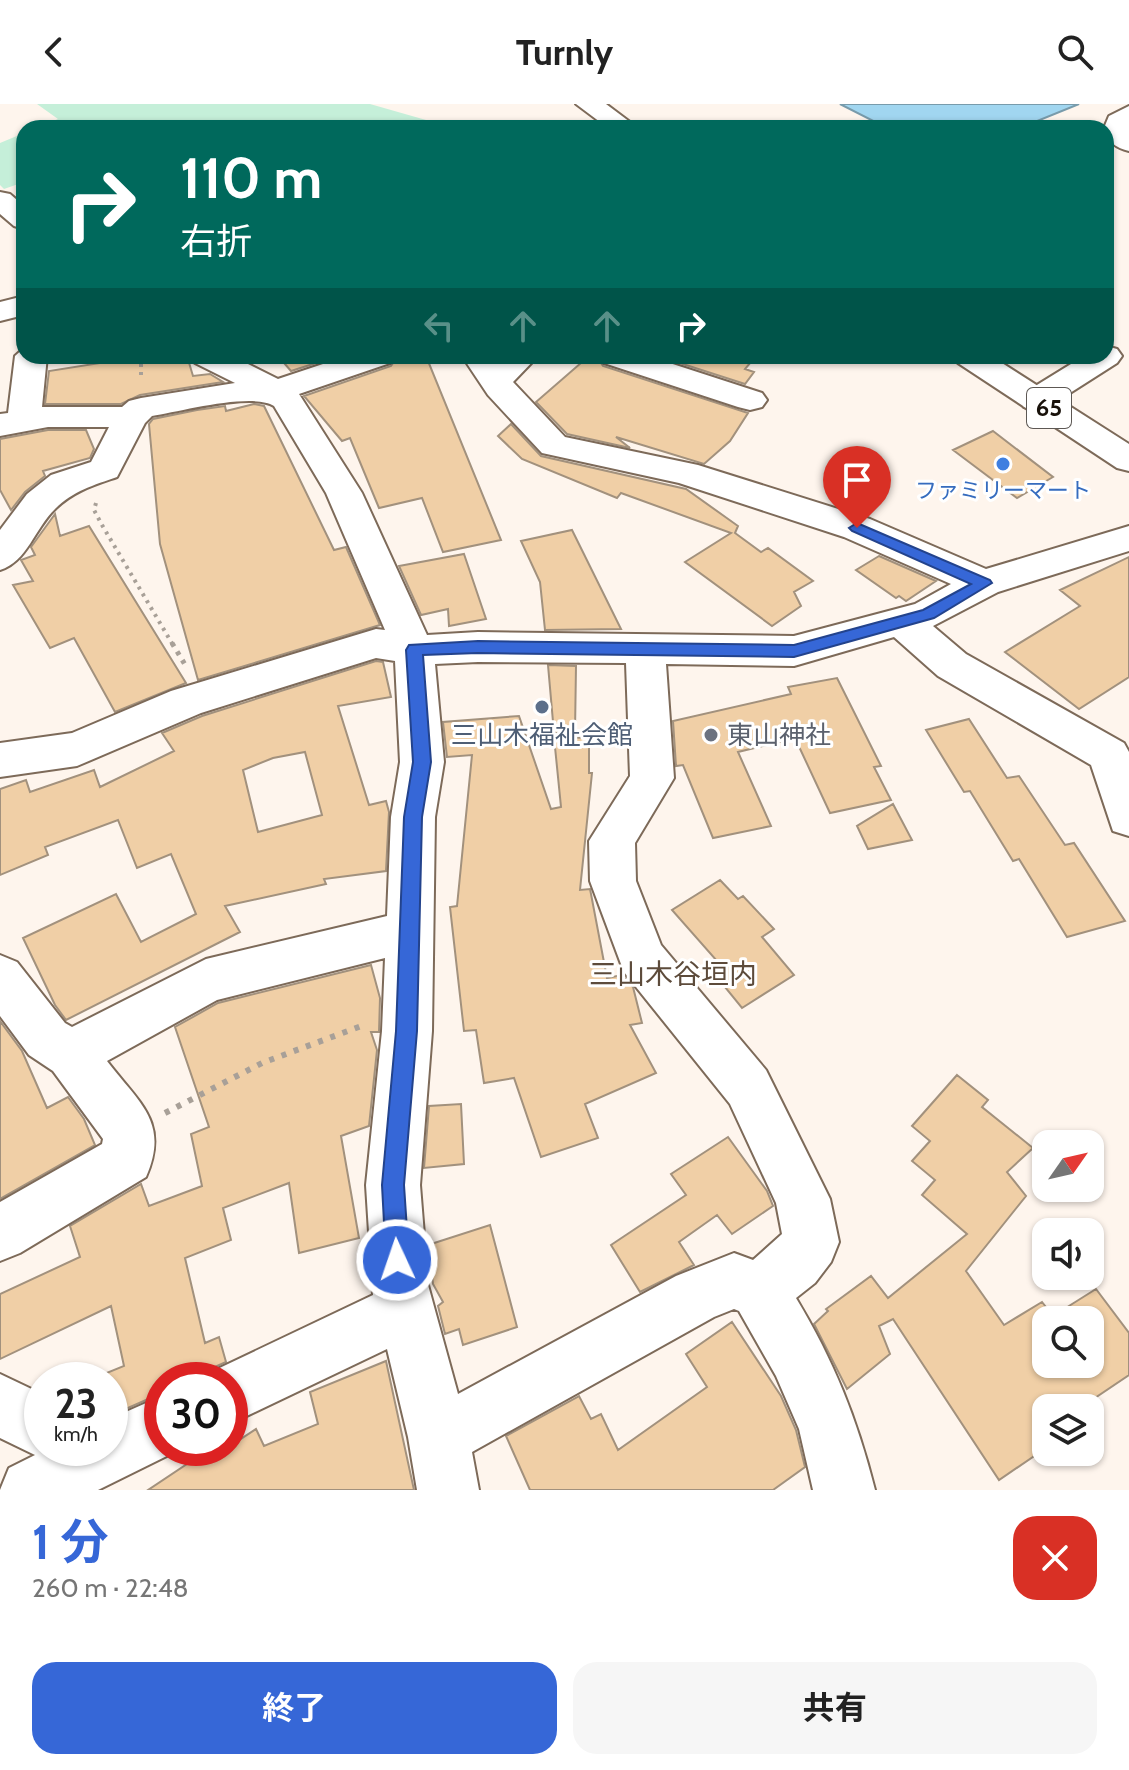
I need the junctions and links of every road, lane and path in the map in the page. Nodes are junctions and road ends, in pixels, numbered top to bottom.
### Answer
1 (589, 104) edge
2 (1129, 114) edge
3 (613, 120) edge
4 (1129, 143) edge
5 (0, 200) edge
6 (16, 213) edge
7 (29, 364) edge
8 (222, 364) edge
9 (355, 364) edge
10 (667, 364) edge
11 (981, 364) edge
12 (1093, 364) edge
13 (487, 368) edge
14 (693, 368) edge
15 (275, 391) junction
16 (750, 400) dead end
17 (1036, 400) junction
18 (130, 418) junction
19 (12, 422) edge
20 (1129, 460) edge
21 (105, 469) junction
22 (40, 502) junction
23 (0, 511) edge
24 (1129, 538) edge
25 (0, 557) edge
26 (984, 583) junction
27 (901, 621) junction
28 (645, 649) junction
29 (414, 650) junction
30 (203, 697) junction
31 (0, 760) edge
32 (1129, 818) edge
33 (409, 931) junction
34 (0, 977) edge
35 (407, 1013) junction
36 (71, 1054) junction
37 (130, 1133) junction
38 (0, 1233) edge
39 (759, 1291) junction
40 (405, 1310) junction
41 (248, 1385) edge
42 (0, 1404) edge
43 (24, 1418) edge
44 (439, 1437) junction
45 (97, 1466) edge
46 (31, 1490) edge
47 (448, 1490) edge
48 (844, 1490) edge

1 - 3 street
2 - 4 street
5 - 6 street
7 - 19 street
8 - 15 street
9 - 15 street
10 - 14 street
11 - 17 street, 65
12 - 17 street
13 - 26 street
14 - 16 street
15 - 18 street
15 - 29 street
17 - 20 street, 65
18 - 19 street
18 - 21 street
21 - 22 street
21 - 30 path
22 - 23 street
22 - 25 street
24 - 26 street
26 - 27 street
27 - 28 street
27 - 32 street
28 - 29 street
28 - 39 street
29 - 30 street
29 - 33 street
30 - 31 street
33 - 35 street
33 - 36 street
34 - 36 street
35 - 37 path
35 - 40 street
36 - 37 street
37 - 38 street
39 - 44 street
39 - 48 street
40 - 41 street
40 - 44 street
42 - 43 street
44 - 47 street
45 - 46 street

